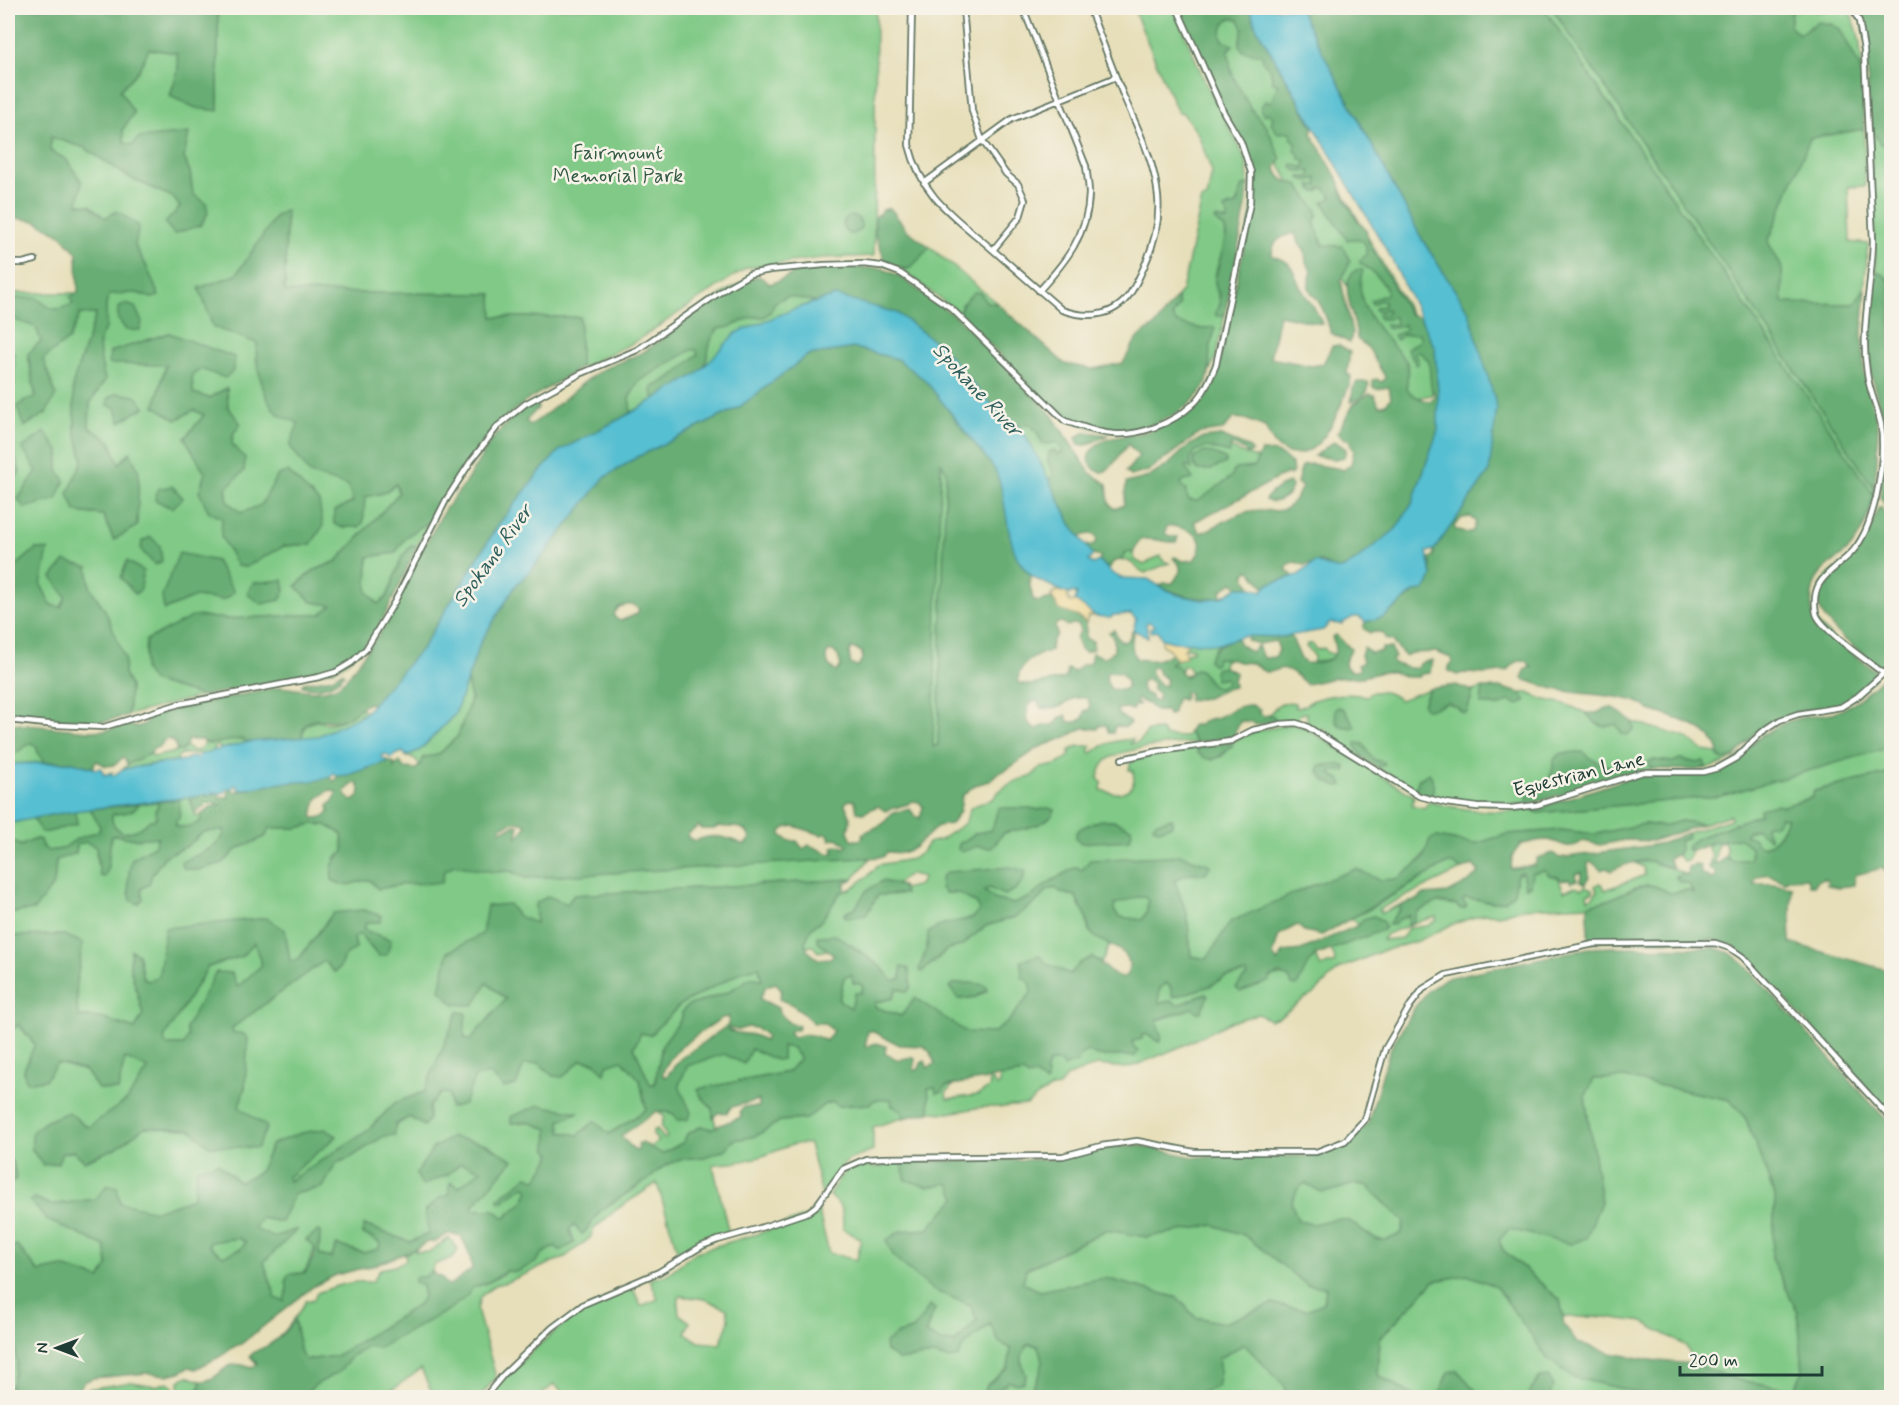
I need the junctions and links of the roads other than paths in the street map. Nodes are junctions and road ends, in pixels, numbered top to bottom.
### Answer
1 (912, 8) edge
2 (963, 8) edge
3 (1023, 8) edge
4 (1089, 8) edge
5 (1177, 8) edge
6 (1852, 8) edge
7 (1116, 77) junction
8 (1059, 100) junction
9 (982, 140) junction
10 (924, 183) junction
11 (993, 250) junction
12 (35, 260) dead end
13 (8, 263) edge
14 (1039, 291) junction
15 (1892, 666) edge
16 (1883, 673) junction
17 (8, 720) edge
18 (1122, 759) dead end
19 (1892, 1120) edge
20 (484, 1398) edge

1 - 10 street
2 - 9 street
3 - 8 street
4 - 7 street
5 - 17 street
6 - 16 street
7 - 8 street
7 - 14 street
8 - 9 street
8 - 14 street
9 - 10 street
9 - 11 street
10 - 11 street
11 - 14 street
12 - 13 street
15 - 16 street, Equestrian Lane
16 - 18 street, Equestrian Lane
19 - 20 street

